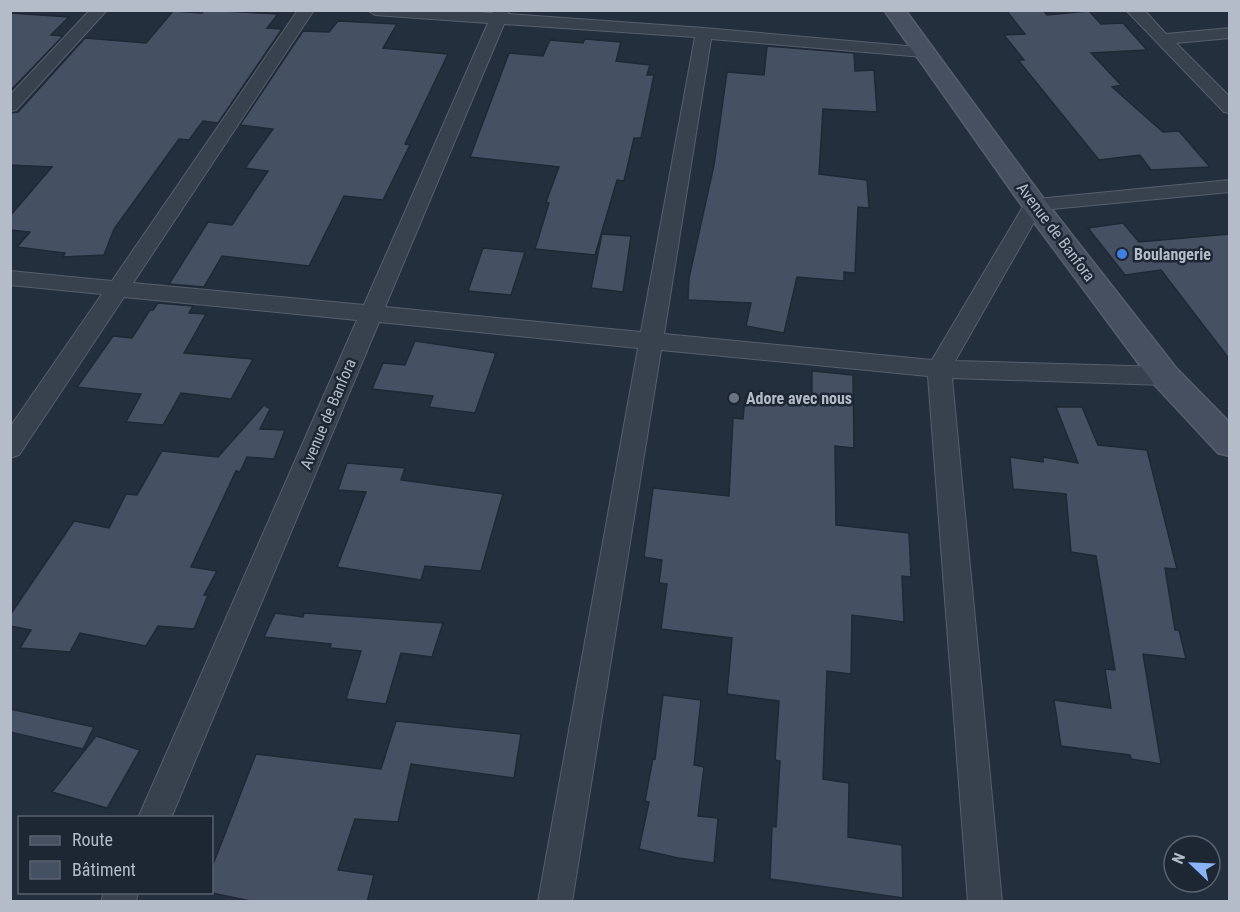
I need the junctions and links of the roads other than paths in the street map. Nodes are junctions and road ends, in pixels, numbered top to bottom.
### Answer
1 (99, 10) edge
2 (306, 10) edge
3 (375, 10) edge
4 (894, 10) edge
5 (1134, 10) edge
6 (500, 15) edge
7 (704, 33) junction
8 (1230, 33) edge
9 (1162, 39) junction
10 (923, 52) junction
11 (10, 106) edge
12 (1230, 108) edge
13 (1230, 186) edge
14 (1034, 204) junction
15 (10, 278) edge
16 (118, 288) junction
17 (372, 313) junction
18 (651, 341) junction
19 (939, 369) junction
20 (1165, 375) junction
21 (1230, 444) edge
22 (10, 448) edge
23 (155, 816) edge
24 (555, 902) edge
25 (985, 902) edge

1 - 11 street
2 - 16 street
3 - 6 street
4 - 10 main road, Avenue de Banfora
5 - 9 street
6 - 7 street
6 - 17 street, Avenue de Banfora
7 - 10 street
7 - 18 street
8 - 9 street
9 - 12 street
10 - 14 main road, Avenue de Banfora
13 - 14 street
14 - 19 street
14 - 20 main road, Avenue de Banfora
15 - 16 street
16 - 17 street
16 - 22 street
17 - 18 street
17 - 23 street, Avenue de Banfora
18 - 19 street
18 - 24 street
19 - 20 street
19 - 25 street
20 - 21 main road, Avenue de Banfora

